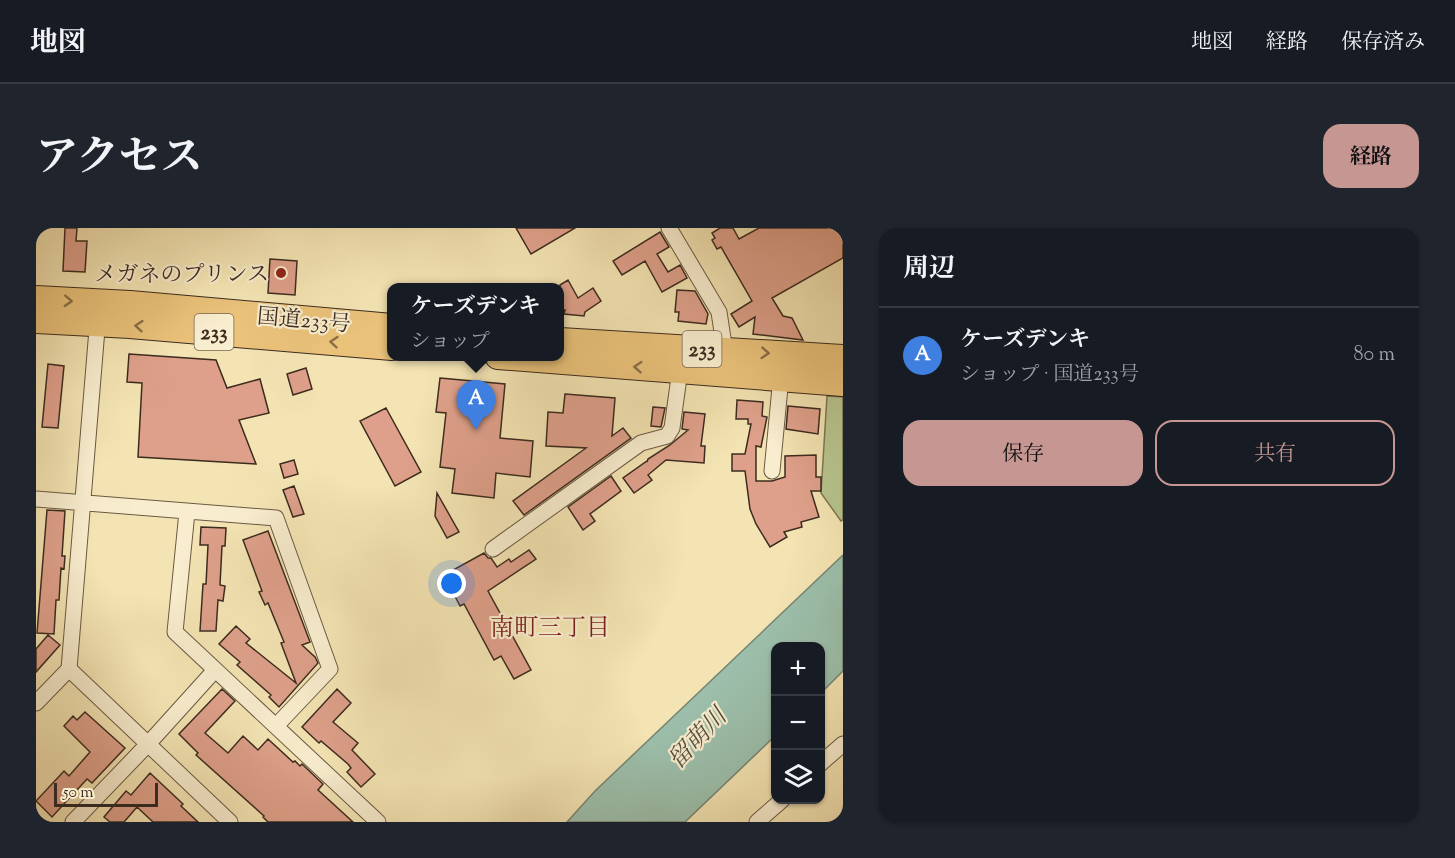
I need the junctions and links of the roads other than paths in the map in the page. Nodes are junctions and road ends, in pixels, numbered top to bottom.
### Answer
1 (669, 228) edge
2 (36, 299) edge
3 (98, 313) junction
4 (36, 320) edge
5 (387, 327) edge
6 (564, 342) edge
7 (387, 346) edge
8 (843, 358) edge
9 (554, 361) edge
10 (726, 362) junction
11 (680, 370) junction
12 (781, 377) junction
13 (843, 383) edge
14 (772, 471) dead end
15 (36, 499) edge
16 (83, 502) junction
17 (187, 512) junction
18 (493, 549) dead end
19 (69, 669) junction
20 (215, 670) junction
21 (36, 703) edge
22 (276, 726) junction
23 (149, 744) junction
24 (843, 744) edge
25 (825, 760) edge
26 (777, 804) edge
27 (74, 822) edge
28 (230, 822) edge
29 (378, 822) edge
30 (757, 822) edge

1 - 10 street
2 -> 3 highway, 国道233号 / 233
3 - 4 highway, 国道233号 / 233
3 - 5 highway, 国道233号 / 233
7 -> 3 highway, 国道233号 / 233
3 - 16 street
6 - 10 highway, 233
10 -> 8 highway, 233
11 -> 9 highway, 233
10 - 11 highway, 233
10 - 12 highway, 233
11 - 18 street
12 - 13 highway, 233
12 - 14 street
15 - 16 street
16 - 17 street
16 - 19 street
17 - 20 street
17 - 22 street
19 - 21 street
19 - 23 street
20 - 22 street
20 - 23 street
22 - 29 street
23 - 27 street
23 - 28 street
24 - 25 street
26 - 30 street

